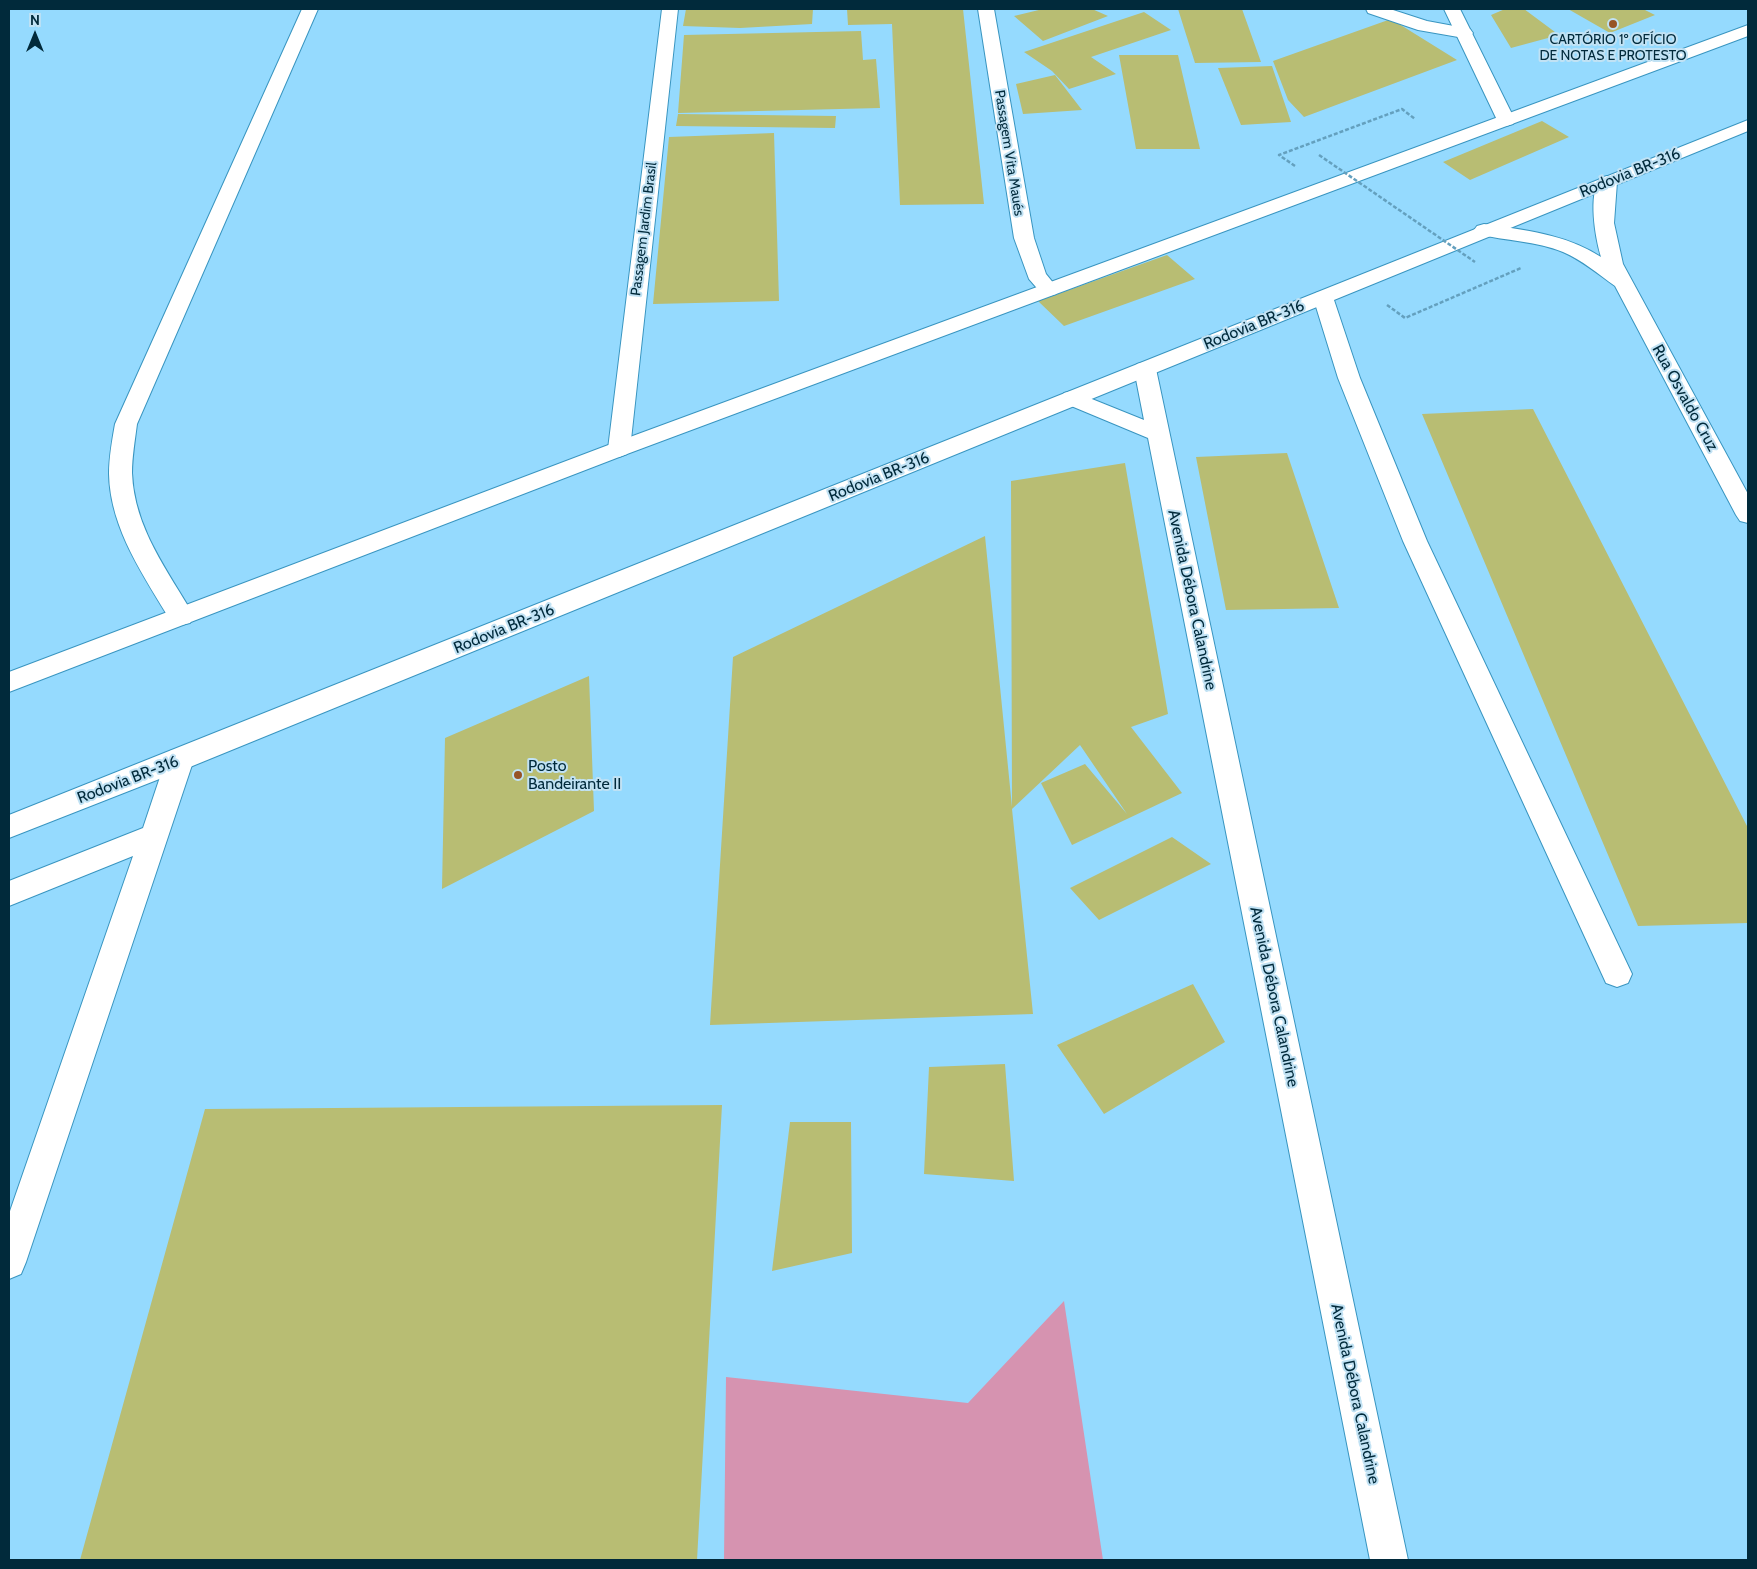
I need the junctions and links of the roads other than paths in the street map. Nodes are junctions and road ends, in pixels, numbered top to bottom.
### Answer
1 (310, 9) edge
2 (670, 9) edge
3 (986, 9) edge
4 (1374, 9) edge
5 (1452, 9) edge
6 (1748, 30) edge
7 (1464, 33) junction
8 (1506, 120) junction
9 (1748, 124) edge
10 (1607, 182) junction
11 (1484, 230) junction
12 (1622, 282) junction
13 (1049, 290) junction
14 (1323, 297) junction
15 (1145, 369) junction
16 (1072, 398) junction
17 (1158, 434) junction
18 (619, 449) junction
19 (1748, 515) edge
20 (181, 616) junction
21 (9, 682) edge
22 (180, 759) junction
23 (9, 826) edge
24 (155, 835) junction
25 (9, 894) edge
26 (1617, 974) dead end
27 (9, 1262) edge
28 (1389, 1560) edge

1 - 20 main road
2 - 18 main road, Passagem Jardim Brasil
3 - 13 main road, Passagem Vita Maués
4 - 7 main road
5 - 7 main road
6 - 8 main road
7 - 8 main road
8 - 13 main road
9 - 10 main road, Rodovia BR-316
10 - 11 main road, Rodovia BR-316
10 - 12 main road, Rua Osvaldo Cruz
11 - 12 main road, Rua Osvaldo Cruz
11 - 14 main road, Rodovia BR-316
12 - 19 main road, Rua Osvaldo Cruz
13 - 18 main road
14 - 15 main road, Rodovia BR-316
14 - 26 main road
15 - 16 main road, Rodovia BR-316
15 - 17 main road, Avenida Débora Calandrine
16 - 17 main road
16 - 22 main road, Rodovia BR-316
17 - 28 main road, Avenida Débora Calandrine
18 - 20 main road
20 - 21 main road
22 - 23 main road, Rodovia BR-316
22 - 24 main road
24 - 25 main road
24 - 27 main road

